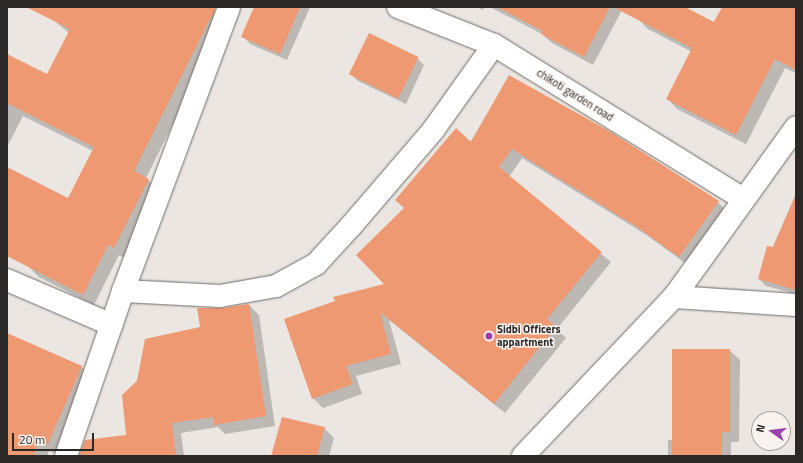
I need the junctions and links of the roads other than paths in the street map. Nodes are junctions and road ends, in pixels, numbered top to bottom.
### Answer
1 (229, 7) edge
2 (398, 7) edge
3 (494, 45) junction
4 (796, 127) edge
5 (743, 199) junction
6 (7, 280) edge
7 (123, 291) junction
8 (674, 297) junction
9 (796, 305) edge
10 (112, 325) junction
11 (66, 456) edge
12 (523, 456) edge

1 - 7 street
2 - 3 street, chikoti garden road
3 - 5 street, chikoti garden road
3 - 7 street
4 - 5 street
5 - 8 street
6 - 10 street
7 - 10 street
8 - 9 street
8 - 12 street
10 - 11 street

